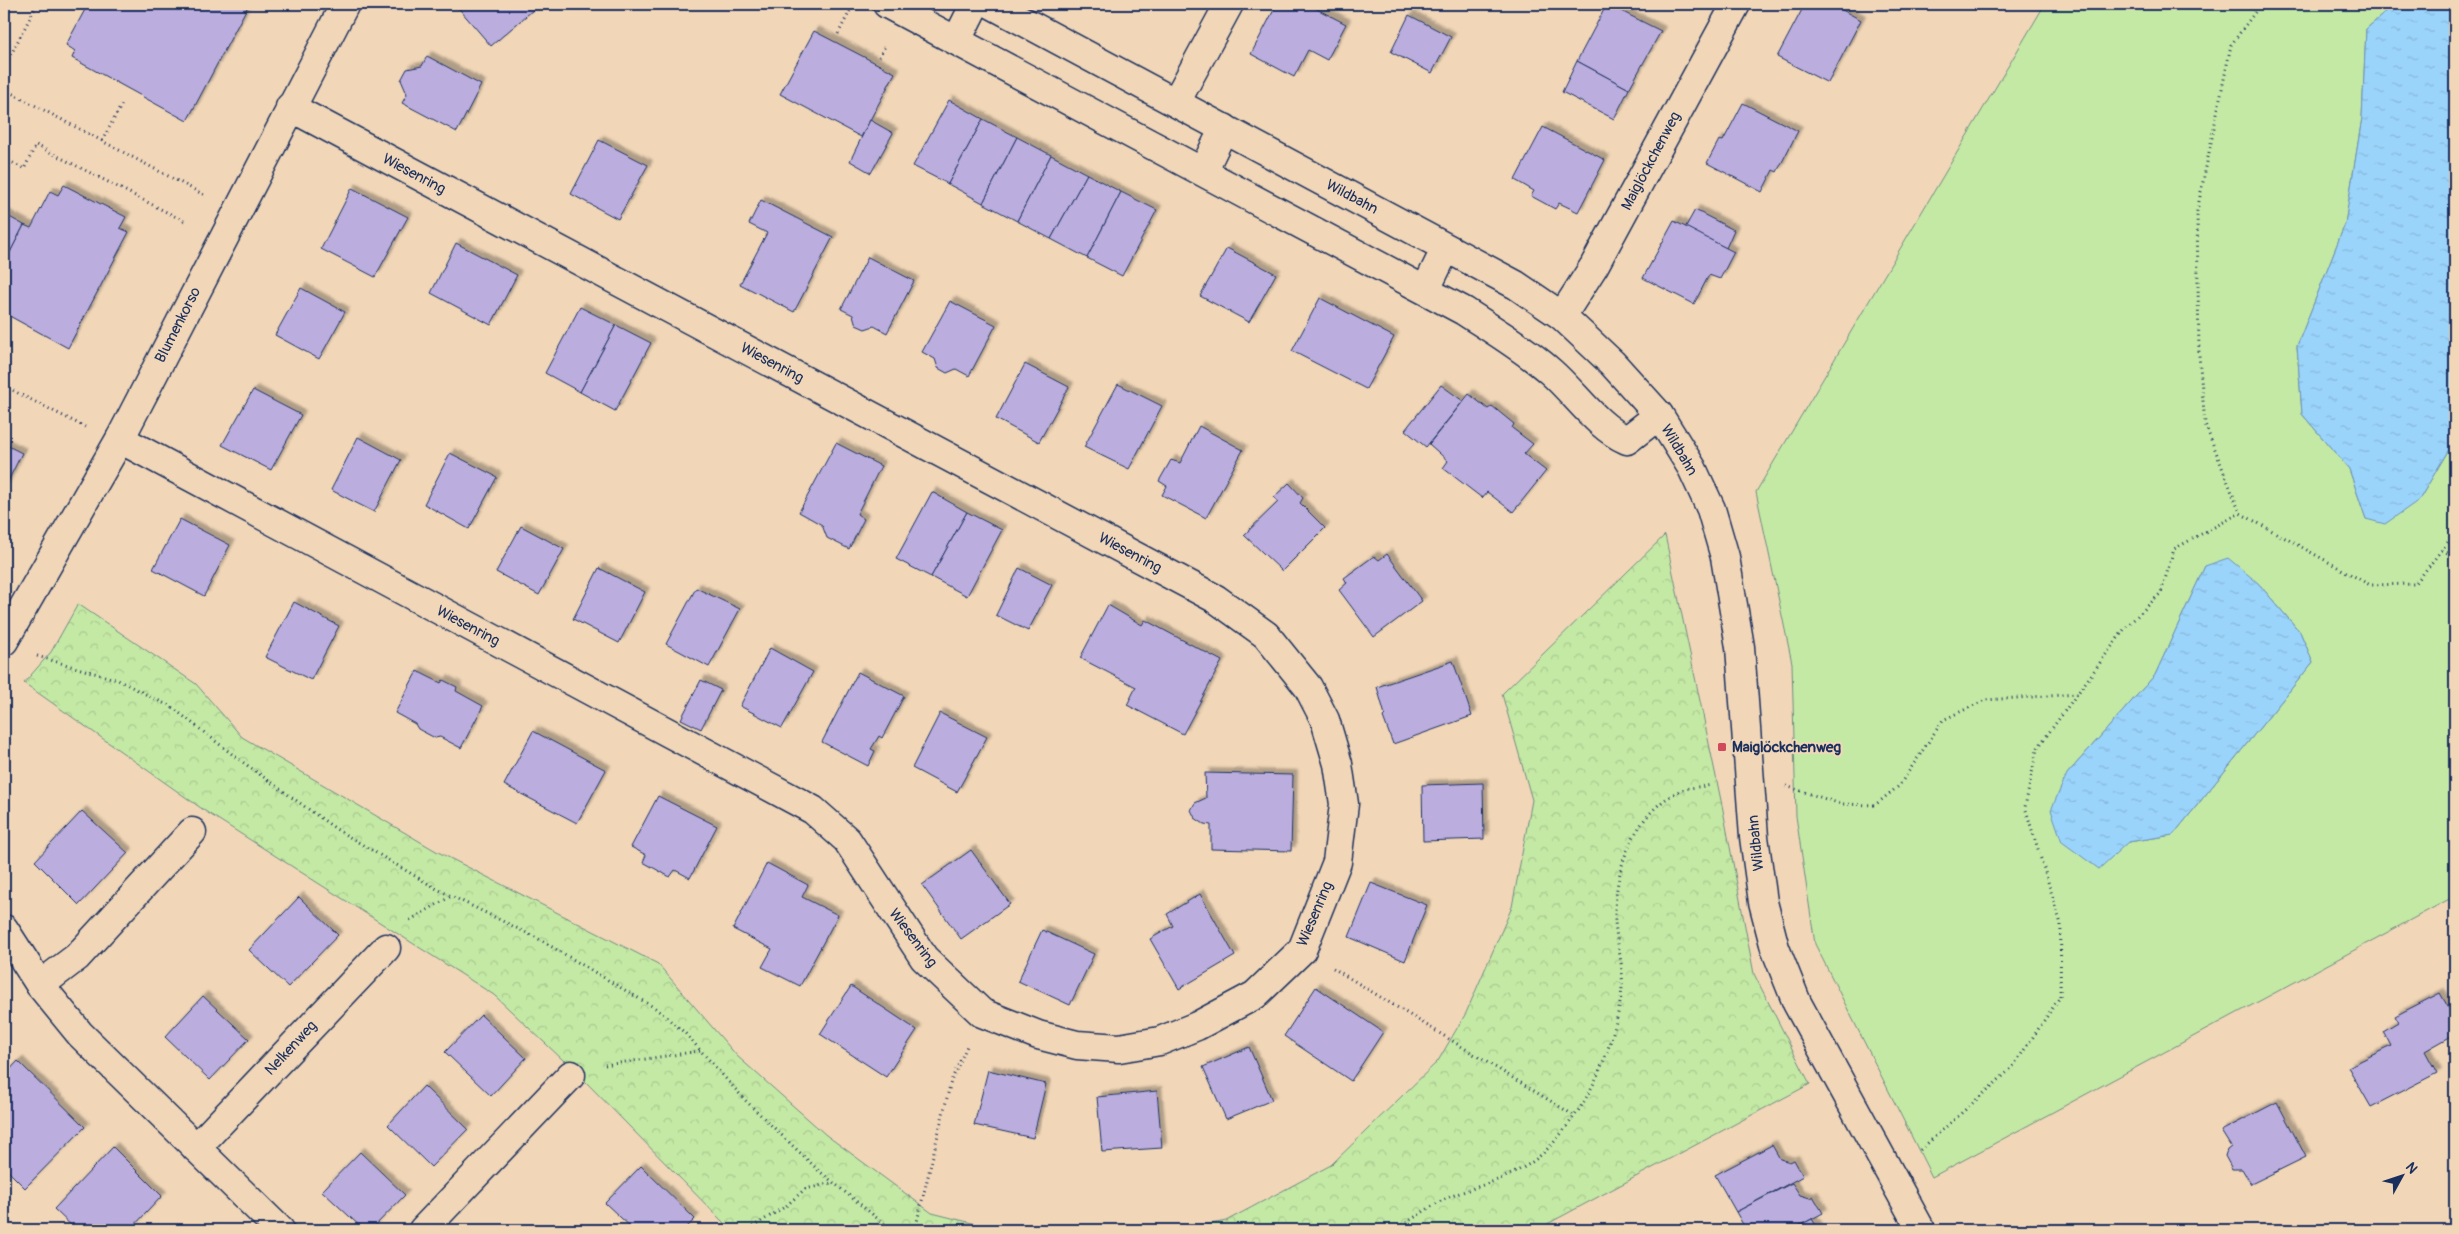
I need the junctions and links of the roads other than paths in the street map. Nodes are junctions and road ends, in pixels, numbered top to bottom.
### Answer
1 (345, 4) edge
2 (888, 4) edge
3 (975, 4) edge
4 (991, 4) edge
5 (1228, 4) edge
6 (1736, 4) edge
7 (957, 40) junction
8 (1176, 102) junction
9 (290, 107) junction
10 (1224, 128) junction
11 (1203, 171) junction
12 (1446, 248) junction
13 (1426, 289) junction
14 (1562, 316) junction
15 (1659, 415) junction
16 (118, 442) junction
17 (4, 641) edge
18 (192, 832) dead end
19 (4, 929) edge
20 (386, 948) road end
21 (40, 986) junction
22 (571, 1074) road end
23 (196, 1148) junction
24 (280, 1230) edge
25 (423, 1230) edge
26 (1921, 1230) edge

1 - 9 street, Blumenkorso
2 - 7 street
3 - 7 street
4 - 8 street, Wildbahn
5 - 8 street
6 - 14 street, Maiglöckchenweg
7 - 11 street
8 - 10 street, Wildbahn
9 - 16 street, Blumenkorso
9 - 16 street, Wiesenring
10 - 11 street
10 - 12 street, Wildbahn
11 - 13 street
12 - 13 street
12 - 14 street, Wildbahn
13 - 15 street
14 - 15 street, Wildbahn
15 - 26 street, Wildbahn
16 - 17 street, Blumenkorso
18 - 21 street
19 - 21 street
20 - 23 street, Nelkenweg
21 - 23 street
22 - 25 street
23 - 24 street

